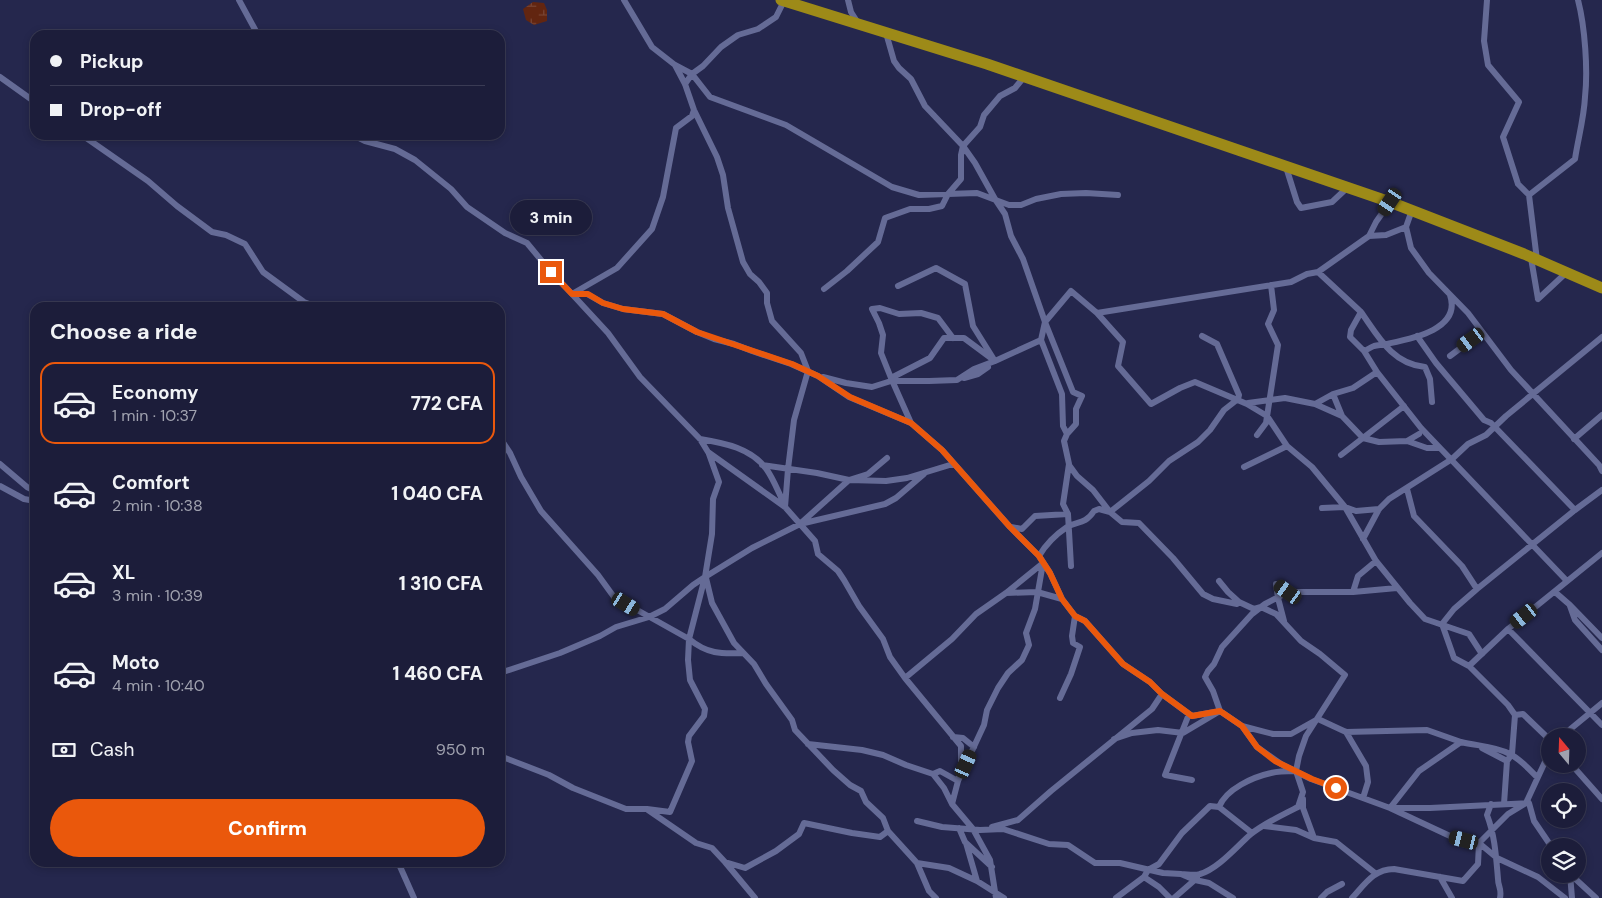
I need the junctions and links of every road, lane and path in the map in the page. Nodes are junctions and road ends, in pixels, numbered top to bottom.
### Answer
1 (240, 0) edge
2 (624, 0) edge
3 (783, 0) edge
4 (848, 0) edge
5 (1487, 0) edge
6 (1578, 0) edge
7 (859, 24) junction
8 (255, 30) edge
9 (886, 32) junction
10 (675, 65) junction
11 (692, 74) junction
12 (0, 77) edge
13 (1024, 77) junction
14 (685, 84) junction
15 (30, 98) edge
16 (694, 110) junction
17 (89, 140) edge
18 (363, 140) edge
19 (963, 146) junction
20 (1286, 167) junction
21 (1347, 188) junction
22 (948, 194) junction
23 (1529, 194) junction
24 (1118, 195) dead end
25 (995, 200) junction
26 (1390, 202) junction
27 (1412, 210) junction
28 (1406, 228) junction
29 (1369, 236) junction
30 (1534, 259) junction
31 (1318, 272) junction
32 (1567, 272) junction
33 (1271, 285) junction
34 (898, 286) dead end
35 (1602, 288) edge
36 (824, 289) dead end
37 (1448, 292) junction
38 (572, 294) junction
39 (304, 302) edge
40 (1361, 312) junction
41 (1098, 313) junction
42 (1045, 322) junction
43 (1482, 332) junction
44 (1202, 336) dead end
45 (1418, 336) junction
46 (1602, 337) edge
47 (953, 338) junction
48 (1041, 340) junction
49 (1384, 345) junction
50 (1364, 351) junction
51 (1450, 356) dead end
52 (995, 361) junction
53 (808, 371) junction
54 (1377, 372) junction
55 (818, 376) junction
56 (891, 380) junction
57 (1334, 394) junction
58 (1533, 395) junction
59 (1238, 399) junction
60 (1269, 400) junction
61 (1432, 402) dead end
62 (1247, 404) junction
63 (1315, 404) junction
64 (1404, 406) junction
65 (1602, 415) edge
66 (1267, 416) junction
67 (1342, 416) junction
68 (911, 423) junction
69 (1494, 427) junction
70 (1420, 431) junction
71 (1067, 434) junction
72 (1257, 435) dead end
73 (1363, 438) junction
74 (700, 439) junction
75 (1574, 439) junction
76 (1407, 441) junction
77 (1418, 444) junction
78 (505, 446) edge
79 (1287, 446) junction
80 (1439, 448) junction
81 (708, 452) junction
82 (1341, 455) dead end
83 (887, 458) dead end
84 (1452, 459) junction
85 (0, 464) edge
86 (953, 464) junction
87 (1069, 464) junction
88 (762, 465) junction
89 (1244, 467) dead end
90 (1601, 467) edge
91 (788, 468) junction
92 (924, 474) junction
93 (849, 480) junction
94 (0, 486) edge
95 (30, 488) edge
96 (1407, 489) junction
97 (1602, 490) edge
98 (30, 500) edge
99 (785, 506) junction
100 (1345, 507) junction
101 (1322, 508) dead end
102 (1379, 509) junction
103 (1574, 510) junction
104 (1110, 512) junction
105 (1068, 514) junction
106 (800, 524) junction
107 (1069, 526) junction
108 (1010, 527) junction
109 (1363, 539) junction
110 (1530, 545) junction
111 (1602, 553) edge
112 (1039, 556) junction
113 (1596, 558) junction
114 (1376, 561) junction
115 (1042, 563) junction
116 (1602, 564) edge
117 (1071, 566) dead end
118 (705, 577) junction
119 (1566, 580) junction
120 (1219, 581) dead end
121 (1397, 588) junction
122 (1477, 589) junction
123 (1037, 592) junction
124 (1288, 592) junction
125 (1353, 592) junction
126 (1555, 592) junction
127 (1006, 593) junction
128 (1278, 598) junction
129 (1062, 599) junction
130 (1239, 602) junction
131 (1570, 604) junction
132 (1261, 607) junction
133 (1075, 616) junction
134 (649, 617) junction
135 (1442, 624) junction
136 (1285, 625) junction
137 (1508, 628) junction
138 (1602, 638) edge
139 (689, 639) junction
140 (1602, 650) edge
141 (743, 653) junction
142 (1482, 654) junction
143 (1469, 666) junction
144 (505, 671) edge
145 (905, 678) junction
146 (1162, 694) junction
147 (1060, 698) dead end
148 (1602, 703) edge
149 (1220, 711) junction
150 (1189, 714) junction
151 (1590, 714) junction
152 (1515, 715) junction
153 (1318, 719) junction
154 (1602, 725) edge
155 (1242, 726) junction
156 (1572, 728) edge
157 (1541, 731) edge
158 (1346, 732) junction
159 (1183, 733) junction
160 (953, 737) junction
161 (1114, 739) junction
162 (1461, 742) junction
163 (808, 744) junction
164 (1478, 746) junction
165 (974, 747) junction
166 (1512, 754) junction
167 (505, 758) edge
168 (1507, 761) junction
169 (1296, 771) junction
170 (1541, 771) edge
171 (1579, 773) edge
172 (933, 774) junction
173 (1537, 776) junction
174 (958, 780) junction
175 (1192, 780) dead end
176 (1303, 792) junction
177 (1363, 798) junction
178 (1602, 798) edge
179 (1526, 803) junction
180 (952, 804) junction
181 (1491, 804) junction
182 (1504, 804) junction
183 (1219, 807) junction
184 (1390, 808) junction
185 (647, 809) junction
186 (917, 821) dead end
187 (1264, 826) junction
188 (959, 828) junction
189 (989, 828) junction
190 (1492, 828) junction
191 (973, 829) junction
192 (888, 831) junction
193 (1252, 833) junction
194 (1314, 838) junction
195 (1546, 838) edge
196 (965, 842) junction
197 (1479, 843) junction
198 (1497, 858) junction
199 (725, 862) junction
200 (917, 863) junction
201 (400, 867) edge
202 (992, 867) junction
203 (1148, 870) junction
204 (1375, 874) junction
205 (1144, 877) junction
206 (1197, 877) junction
207 (1440, 877) junction
208 (977, 881) junction
209 (1571, 883) edge
210 (1580, 883) edge
211 (1342, 884) dead end
212 (927, 895) edge
213 (996, 895) edge
214 (753, 897) edge
215 (414, 898) edge
216 (936, 898) edge
217 (1004, 898) edge
218 (1116, 898) edge
219 (1170, 898) edge
220 (1174, 898) edge
221 (1233, 898) edge
222 (1321, 898) edge
223 (1352, 898) edge
224 (1452, 898) edge
225 (1500, 898) edge
226 (1565, 898) edge
227 (1572, 898) edge
228 (1596, 898) edge

1 - 8 street
2 - 10 street
3 - 7 highway
3 - 11 street
4 - 7 street
5 - 23 street
6 - 23 street
7 - 9 highway
9 - 13 highway
9 - 19 street
10 - 11 street
10 - 14 street
11 - 14 street
11 - 22 street
12 - 15 street
13 - 19 street
13 - 20 highway
14 - 16 street
16 - 38 street
16 - 53 street
17 - 39 street
18 - 38 street
19 - 22 street
19 - 25 street
20 - 21 highway
20 - 21 street
21 - 26 highway
22 - 25 street
22 - 36 street
23 - 30 street
24 - 25 street
25 - 42 street
26 - 27 highway
26 - 29 street
27 - 28 street
27 - 30 highway
28 - 29 street
28 - 37 street
29 - 31 street
30 - 32 highway
30 - 32 street
31 - 33 street
31 - 40 street
32 - 35 highway
33 - 41 street
33 - 60 street
34 - 52 street
37 - 43 street
37 - 45 street
38 - 53 street
38 - 74 street
40 - 49 street
40 - 50 street
41 - 42 street
41 - 59 street
42 - 48 street
42 - 71 street
43 - 51 street
43 - 58 street
44 - 59 street
45 - 49 street
45 - 69 street
46 - 58 street
47 - 52 street
47 - 56 street
47 - 56 street
48 - 52 street
48 - 71 street
49 - 50 street
49 - 61 street
50 - 54 street
52 - 56 street
53 - 55 street
53 - 91 street
54 - 57 street
54 - 64 street
55 - 56 street
55 - 68 street
56 - 68 street
57 - 63 street
57 - 67 street
58 - 69 street
58 - 75 street
59 - 62 street
59 - 104 street
60 - 62 street
60 - 63 street
60 - 66 street
62 - 66 street
63 - 67 street
64 - 70 street
64 - 73 street
65 - 75 street
66 - 72 street
66 - 79 street
67 - 73 street
68 - 86 street
69 - 84 street
69 - 103 street
70 - 76 street
70 - 77 street
70 - 80 street
71 - 87 street
73 - 76 street
73 - 82 street
74 - 81 street
74 - 88 street
75 - 90 street
76 - 77 street
77 - 80 street
78 - 134 street
79 - 89 street
79 - 100 street
80 - 84 street
81 - 99 street
81 - 118 street
83 - 93 street
84 - 96 street
84 - 110 street
85 - 95 street
86 - 92 street
86 - 108 street
87 - 104 street
87 - 105 street
88 - 91 street
88 - 99 street
91 - 93 street
91 - 99 street
92 - 93 street
92 - 106 street
93 - 106 street
94 - 98 street
96 - 102 street
96 - 122 street
97 - 103 street
99 - 106 street
100 - 101 street
100 - 102 street
100 - 109 street
102 - 109 street
103 - 110 street
104 - 107 street
104 - 130 street
105 - 107 street
105 - 108 street
106 - 118 street
106 - 145 street
107 - 112 street
107 - 117 street
108 - 112 street
109 - 114 street
110 - 119 street
110 - 122 street
111 - 113 street
112 - 115 street
113 - 116 street
113 - 119 street
114 - 121 street
114 - 125 street
115 - 123 street
115 - 127 street
115 - 129 street
118 - 134 street
118 - 139 street
118 - 141 street
119 - 126 street
120 - 130 street
121 - 125 street
121 - 135 street
122 - 135 street
123 - 127 street
123 - 129 street
123 - 165 street
124 - 125 street
124 - 128 street
124 - 128 street
126 - 131 street
126 - 137 street
127 - 145 street
128 - 132 street
128 - 136 street
129 - 133 street
130 - 132 street
131 - 138 street
131 - 140 street
132 - 136 street
132 - 149 street
133 - 146 street
133 - 147 street
134 - 139 street
134 - 144 street
135 - 142 street
135 - 143 street
136 - 153 street
137 - 142 street
137 - 151 street
139 - 141 street
139 - 185 street
141 - 163 street
142 - 143 street
143 - 152 street
145 - 160 street
146 - 150 street
146 - 161 street
148 - 151 street
149 - 150 street
149 - 155 street
149 - 159 street
150 - 159 street
151 - 154 street
151 - 156 street
152 - 157 street
152 - 166 street
153 - 155 street
153 - 158 street
153 - 169 street
155 - 169 street
158 - 162 street
158 - 177 street
159 - 161 street
159 - 175 street
160 - 165 street
160 - 174 street
161 - 189 street
162 - 164 street
162 - 184 street
163 - 172 street
163 - 192 street
164 - 166 street
164 - 168 street
165 - 174 street
166 - 168 street
166 - 173 street
167 - 185 street
168 - 182 street
169 - 176 street
169 - 177 street
169 - 183 street
170 - 173 street
171 - 178 street
172 - 174 street
172 - 180 street
173 - 179 street
174 - 180 street
176 - 187 street
176 - 194 street
177 - 184 street
179 - 182 street
179 - 190 street
179 - 195 street
180 - 191 street
181 - 182 street
181 - 184 street
181 - 190 street
183 - 193 street
183 - 203 street
184 - 197 street
185 - 199 street
186 - 188 street
187 - 193 street
187 - 194 street
188 - 191 street
188 - 196 street
189 - 191 street
189 - 203 street
190 - 197 street
190 - 198 street
191 - 202 street
192 - 199 street
192 - 200 street
193 - 206 street
194 - 204 street
196 - 202 street
196 - 208 street
197 - 198 street
197 - 207 street
198 - 225 street
198 - 226 street
199 - 214 street
200 - 208 street
200 - 212 street
201 - 215 street
202 - 213 street
203 - 205 street
203 - 206 street
204 - 207 street
204 - 223 street
205 - 218 street
205 - 219 street
206 - 220 street
206 - 221 street
207 - 224 street
208 - 213 street
209 - 227 street
210 - 228 street
211 - 222 street
212 - 216 street
213 - 217 street

